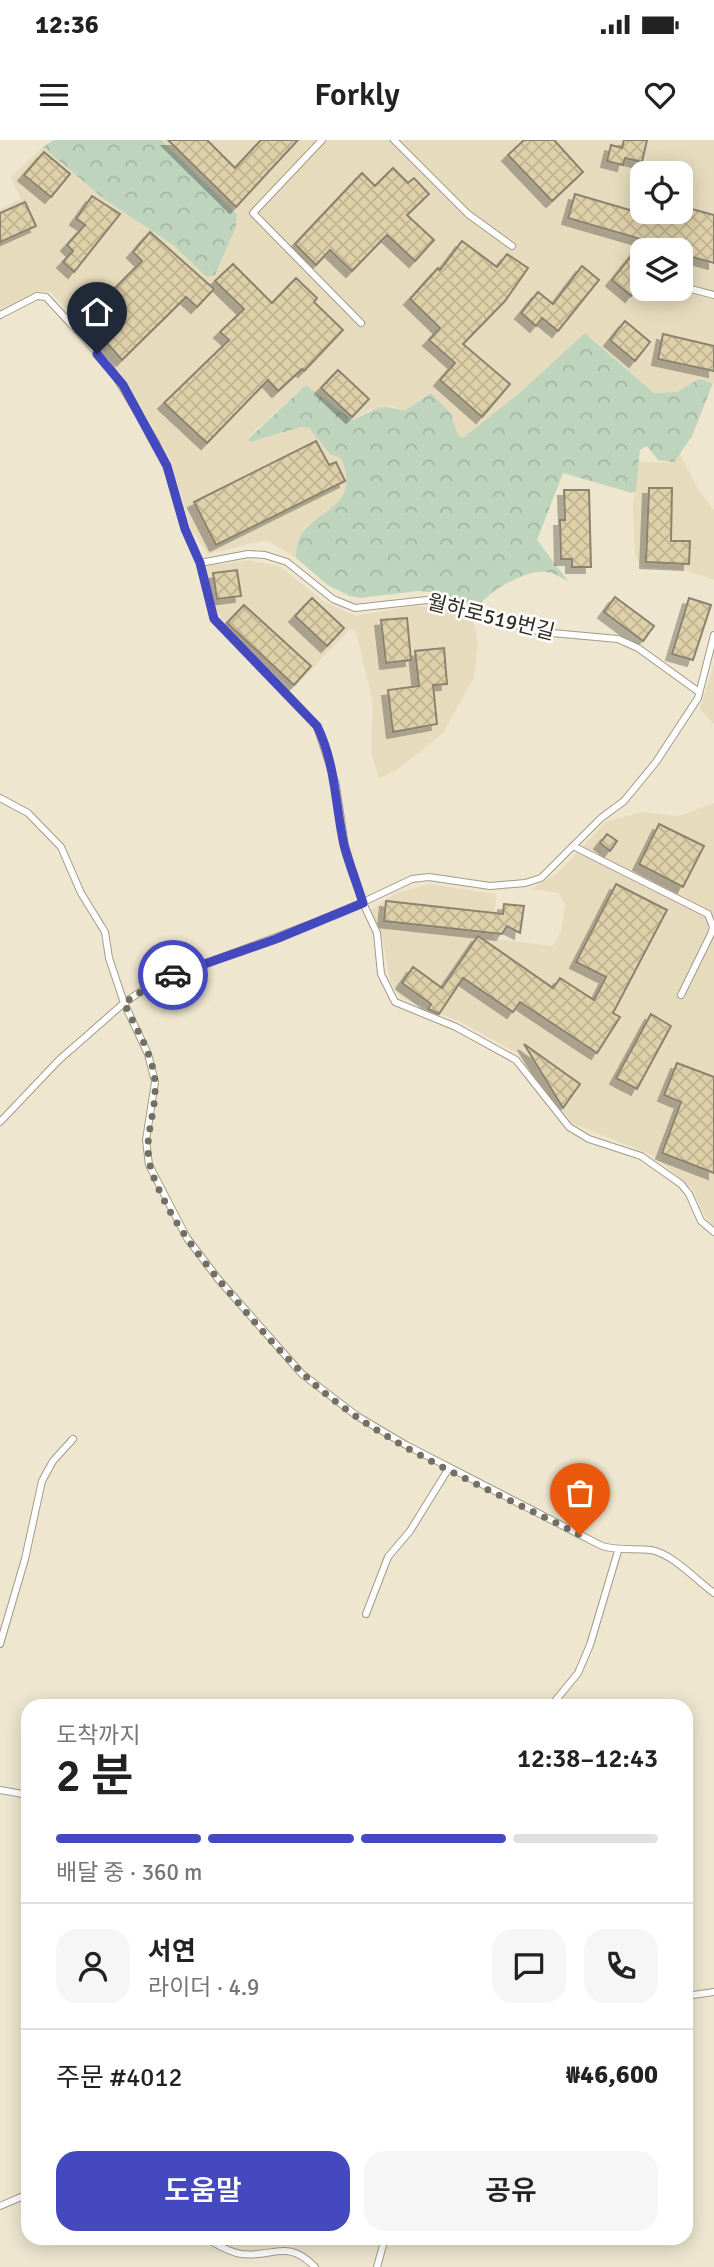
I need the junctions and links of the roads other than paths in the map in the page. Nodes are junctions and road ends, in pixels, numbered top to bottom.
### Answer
1 (321, 140) edge
2 (394, 140) edge
3 (512, 246) dead end
4 (693, 290) edge
5 (714, 295) edge
6 (0, 315) edge
7 (361, 323) dead end
8 (200, 563) junction
9 (714, 635) edge
10 (699, 692) junction
11 (0, 798) edge
12 (573, 846) junction
13 (363, 903) junction
14 (681, 995) dead end
15 (124, 1003) junction
16 (0, 1122) edge
17 (712, 1232) edge
18 (73, 1439) dead end
19 (449, 1468) junction
20 (618, 1551) junction
21 (714, 1593) edge
22 (366, 1614) dead end
23 (0, 1644) edge
24 (557, 1699) edge
25 (0, 1790) edge
26 (21, 1794) edge
27 (714, 1992) edge
28 (693, 1995) edge
29 (21, 2197) edge
30 (0, 2206) edge
31 (217, 2245) edge
32 (383, 2245) edge
33 (315, 2267) edge
34 (377, 2267) edge

1 - 7 lane
2 - 3 lane
4 - 5 lane
6 - 8 lane
8 - 10 lane, 월하로519번길
8 - 13 lane
9 - 10 lane
10 - 12 lane
11 - 15 lane
12 - 13 lane
12 - 14 lane
13 - 15 lane
13 - 17 lane
15 - 16 lane
15 - 19 lane
18 - 23 lane
19 - 20 lane
19 - 22 lane
20 - 21 lane
20 - 24 lane
25 - 26 lane
27 - 28 lane
29 - 30 lane
31 - 33 lane
32 - 34 lane

